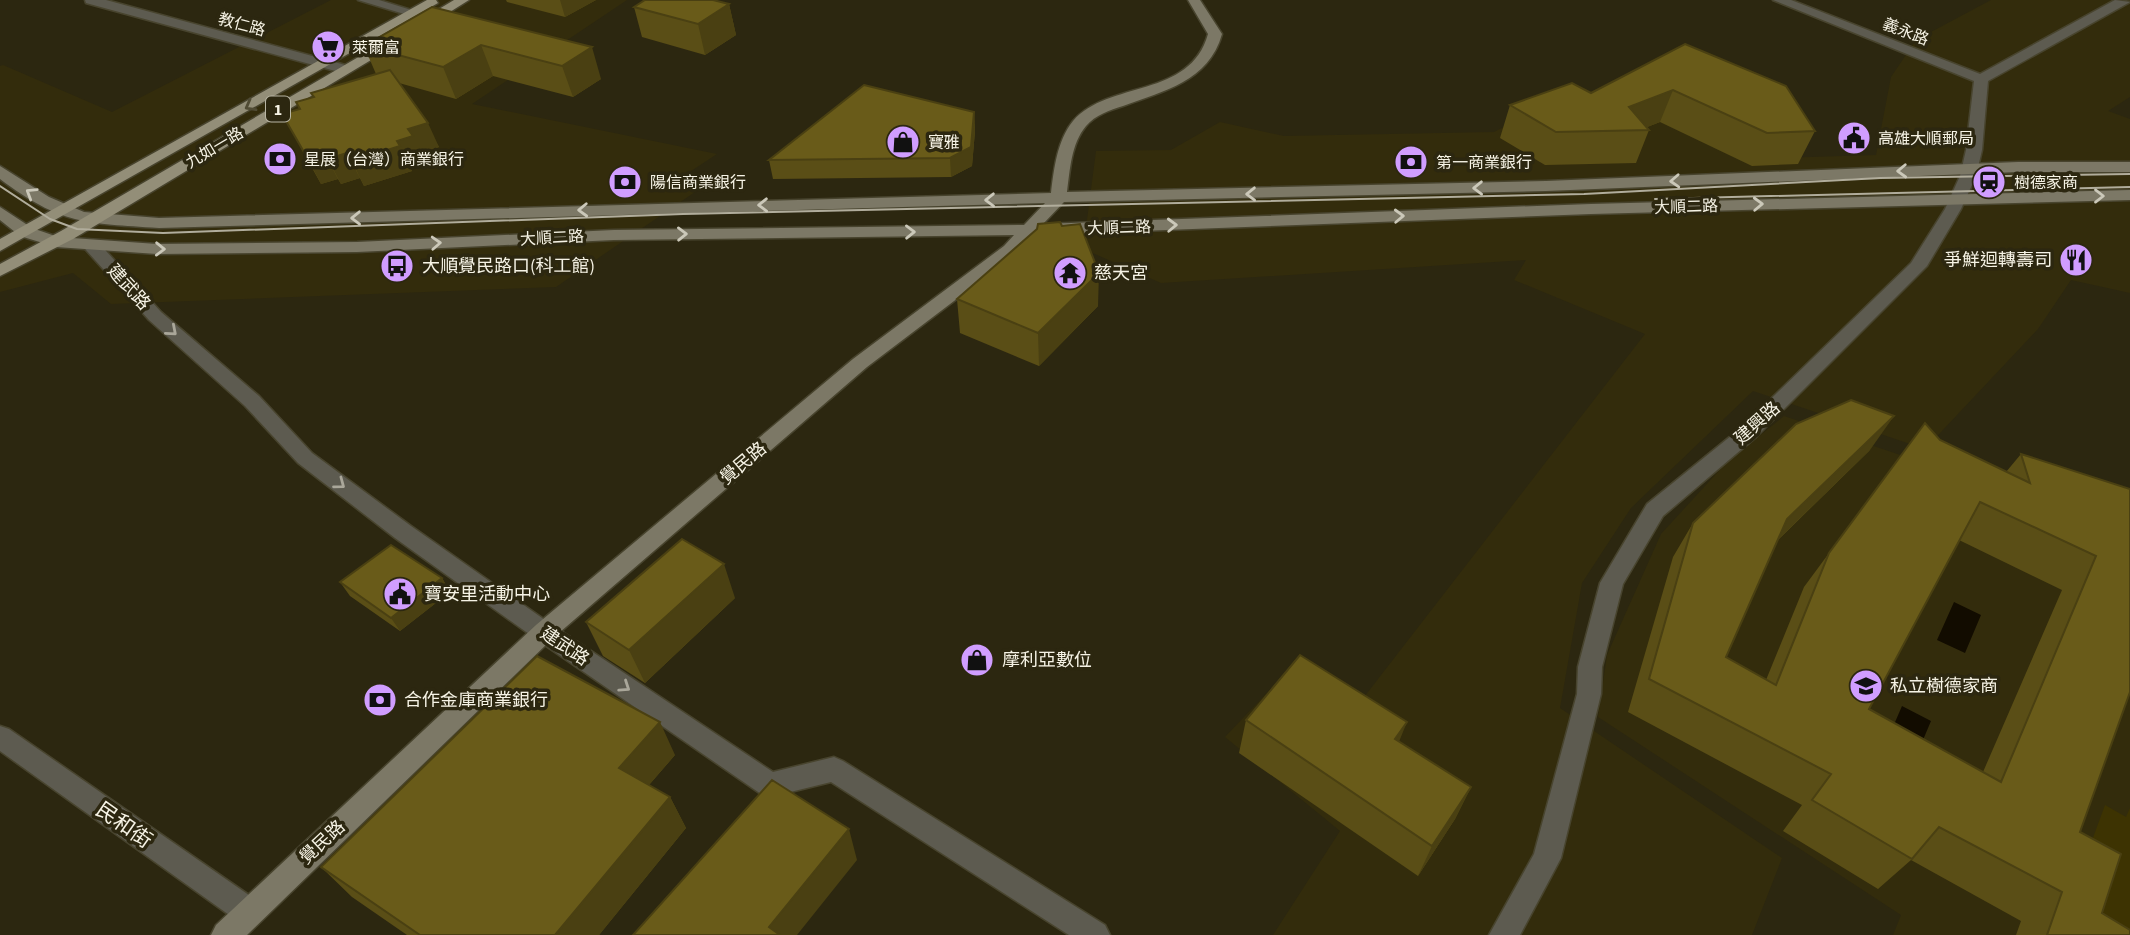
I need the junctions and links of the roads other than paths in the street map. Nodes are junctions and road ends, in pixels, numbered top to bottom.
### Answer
1 (91, 0) edge
2 (364, 0) edge
3 (437, 0) edge
4 (463, 0) edge
5 (1194, 0) edge
6 (2125, 0) edge
7 (1788, 1) edge
8 (414, 13) junction
9 (323, 65) junction
10 (344, 69) junction
11 (1981, 79) junction
12 (2130, 167) edge
13 (1970, 168) junction
14 (0, 171) edge
15 (2130, 195) edge
16 (1958, 198) junction
17 (1058, 199) junction
18 (64, 211) junction
19 (0, 212) edge
20 (93, 219) junction
21 (1030, 230) junction
22 (26, 232) junction
23 (56, 242) junction
24 (0, 246) edge
25 (92, 246) junction
26 (0, 271) edge
27 (544, 632) junction
28 (0, 737) edge
29 (249, 912) junction
30 (226, 935) edge
31 (1095, 935) edge
32 (1504, 935) edge

1 - 9 street, 教仁路
2 - 8 street
3 - 8 main road, 九如一路 / 1
4 - 10 main road, 九如一路 / 1
5 - 17 street
6 - 11 street
7 - 11 street, 義永路
8 - 9 main road, 九如一路 / 1
9 - 10 street, 教仁路
9 -> 18 main road, 九如一路 / 1
10 - 20 main road, 九如一路 / 1
11 - 13 street, 建興路
12 - 13 street, 大順二路
13 - 16 street, 建興路
13 -> 17 street, 大順二路
18 -> 14 street, 大順二路
16 -> 15 street, 大順二路
21 -> 16 street, 大順二路
16 - 32 street, 建興路
17 -> 20 street, 大順二路
17 - 21 street, 覺民路
18 - 20 street, 大順二路
18 - 22 main road, 九如一路 / 1
19 - 22 street, 大順二路
20 - 23 main road, 九如一路 / 1
25 -> 21 street, 大順二路
21 - 27 street, 覺民路
22 - 23 street, 大順二路
22 - 24 main road, 九如一路 / 1
23 - 25 street, 大順二路
23 - 26 main road, 九如一路 / 1
25 -> 27 street, 建武路
27 - 29 street, 覺民路
27 -> 31 street, 建武路
28 - 29 street, 民和街
29 - 30 street, 覺民路

